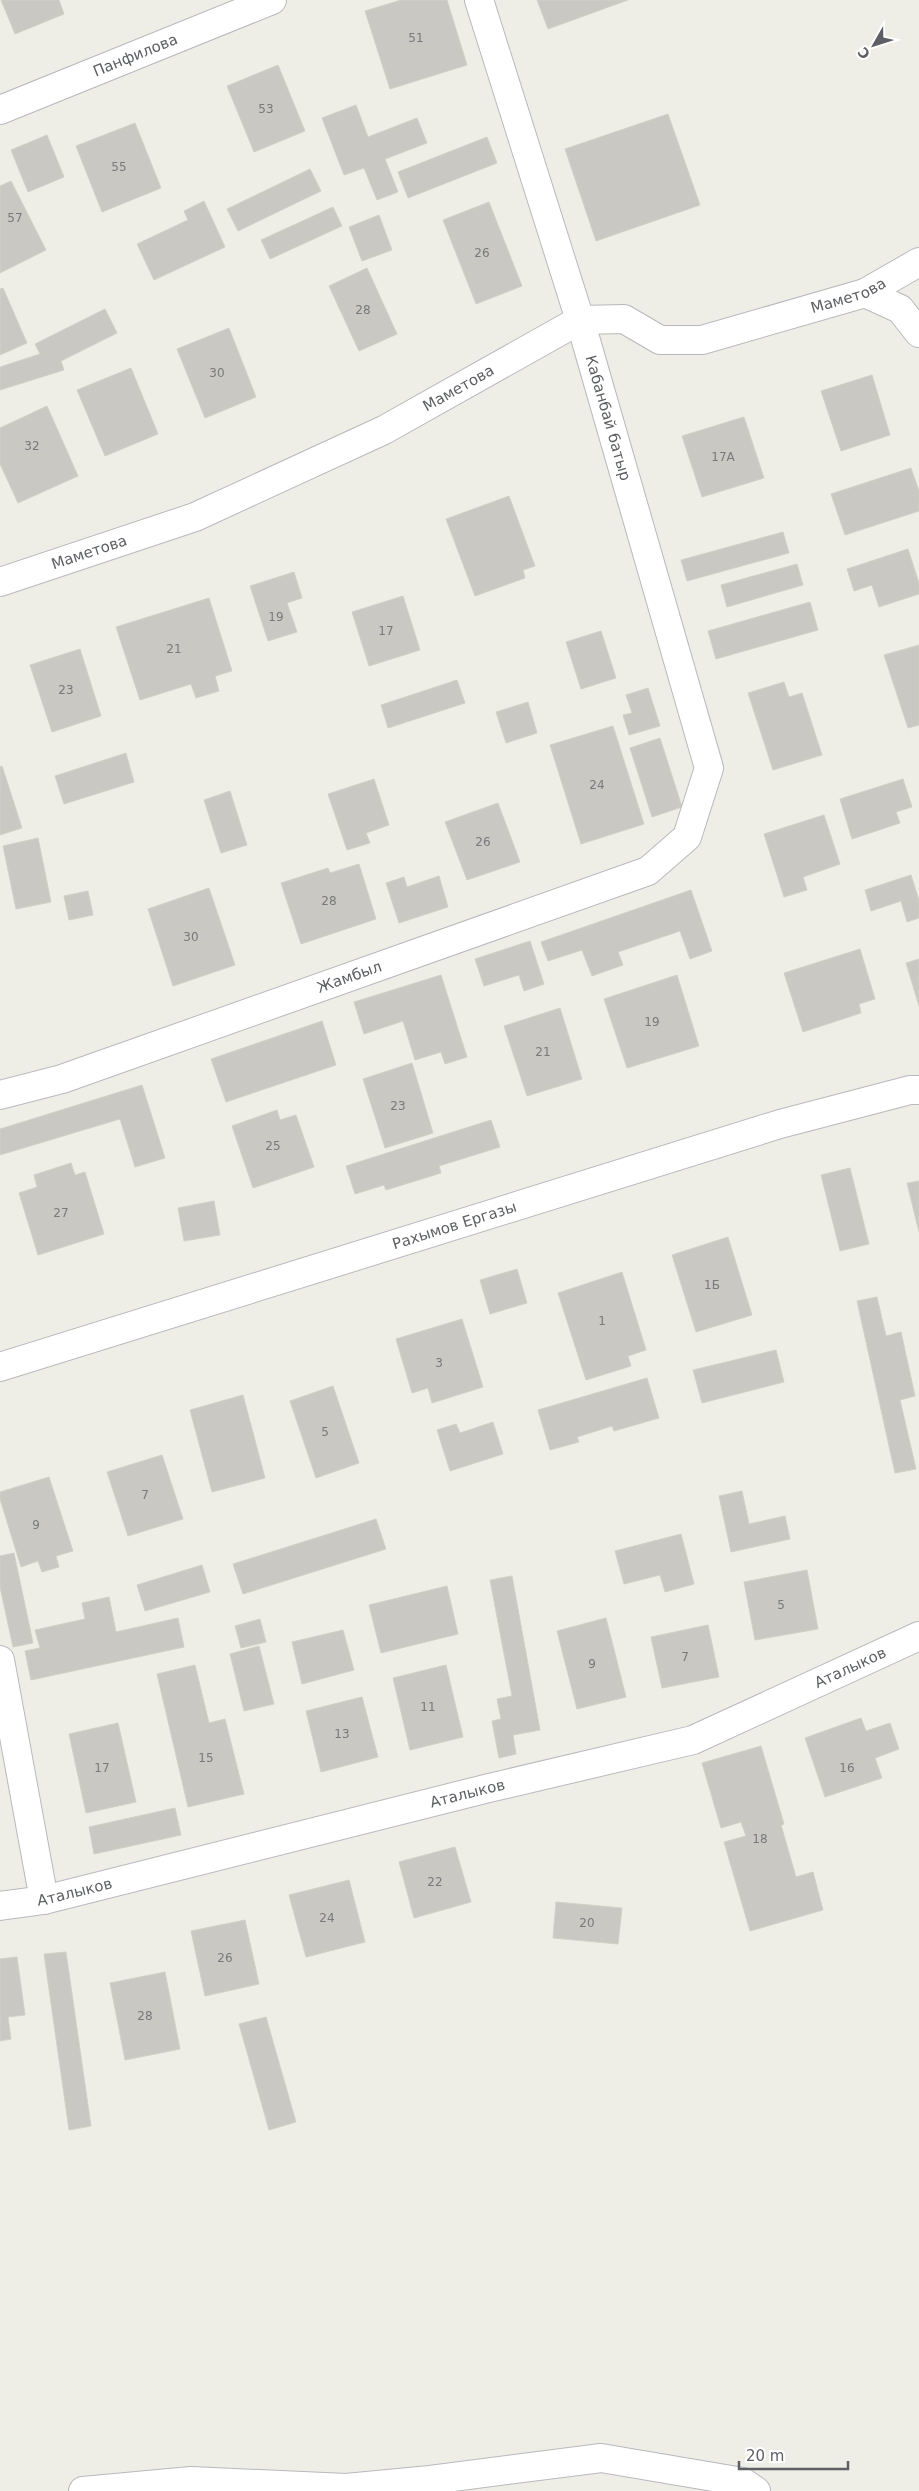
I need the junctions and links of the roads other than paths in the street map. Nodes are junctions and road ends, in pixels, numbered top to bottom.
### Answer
1 (272, 0) edge
2 (479, 0) edge
3 (0, 110) edge
4 (919, 262) edge
5 (865, 293) junction
6 (580, 320) junction
7 (919, 333) edge
8 (0, 582) edge
9 (687, 837) joint
10 (915, 1090) edge
11 (0, 1095) edge
12 (0, 1367) edge
13 (919, 1636) edge
14 (0, 1660) edge
15 (44, 1900) junction
16 (0, 1906) edge
17 (83, 2491) edge
18 (756, 2491) edge

1 - 3 street, Панфилова
2 - 6 street, Кабанбай батыр
4 - 5 street, Маметова
5 - 6 street, Маметова
5 - 7 street
6 - 8 street, Маметова
6 - 9 street, Кабанбай батыр
9 - 11 street, Жамбыл
10 - 12 street, Рахымов Ергазы
13 - 15 street, Аталыков
14 - 15 street
15 - 16 street, Аталыков
17 - 18 street

